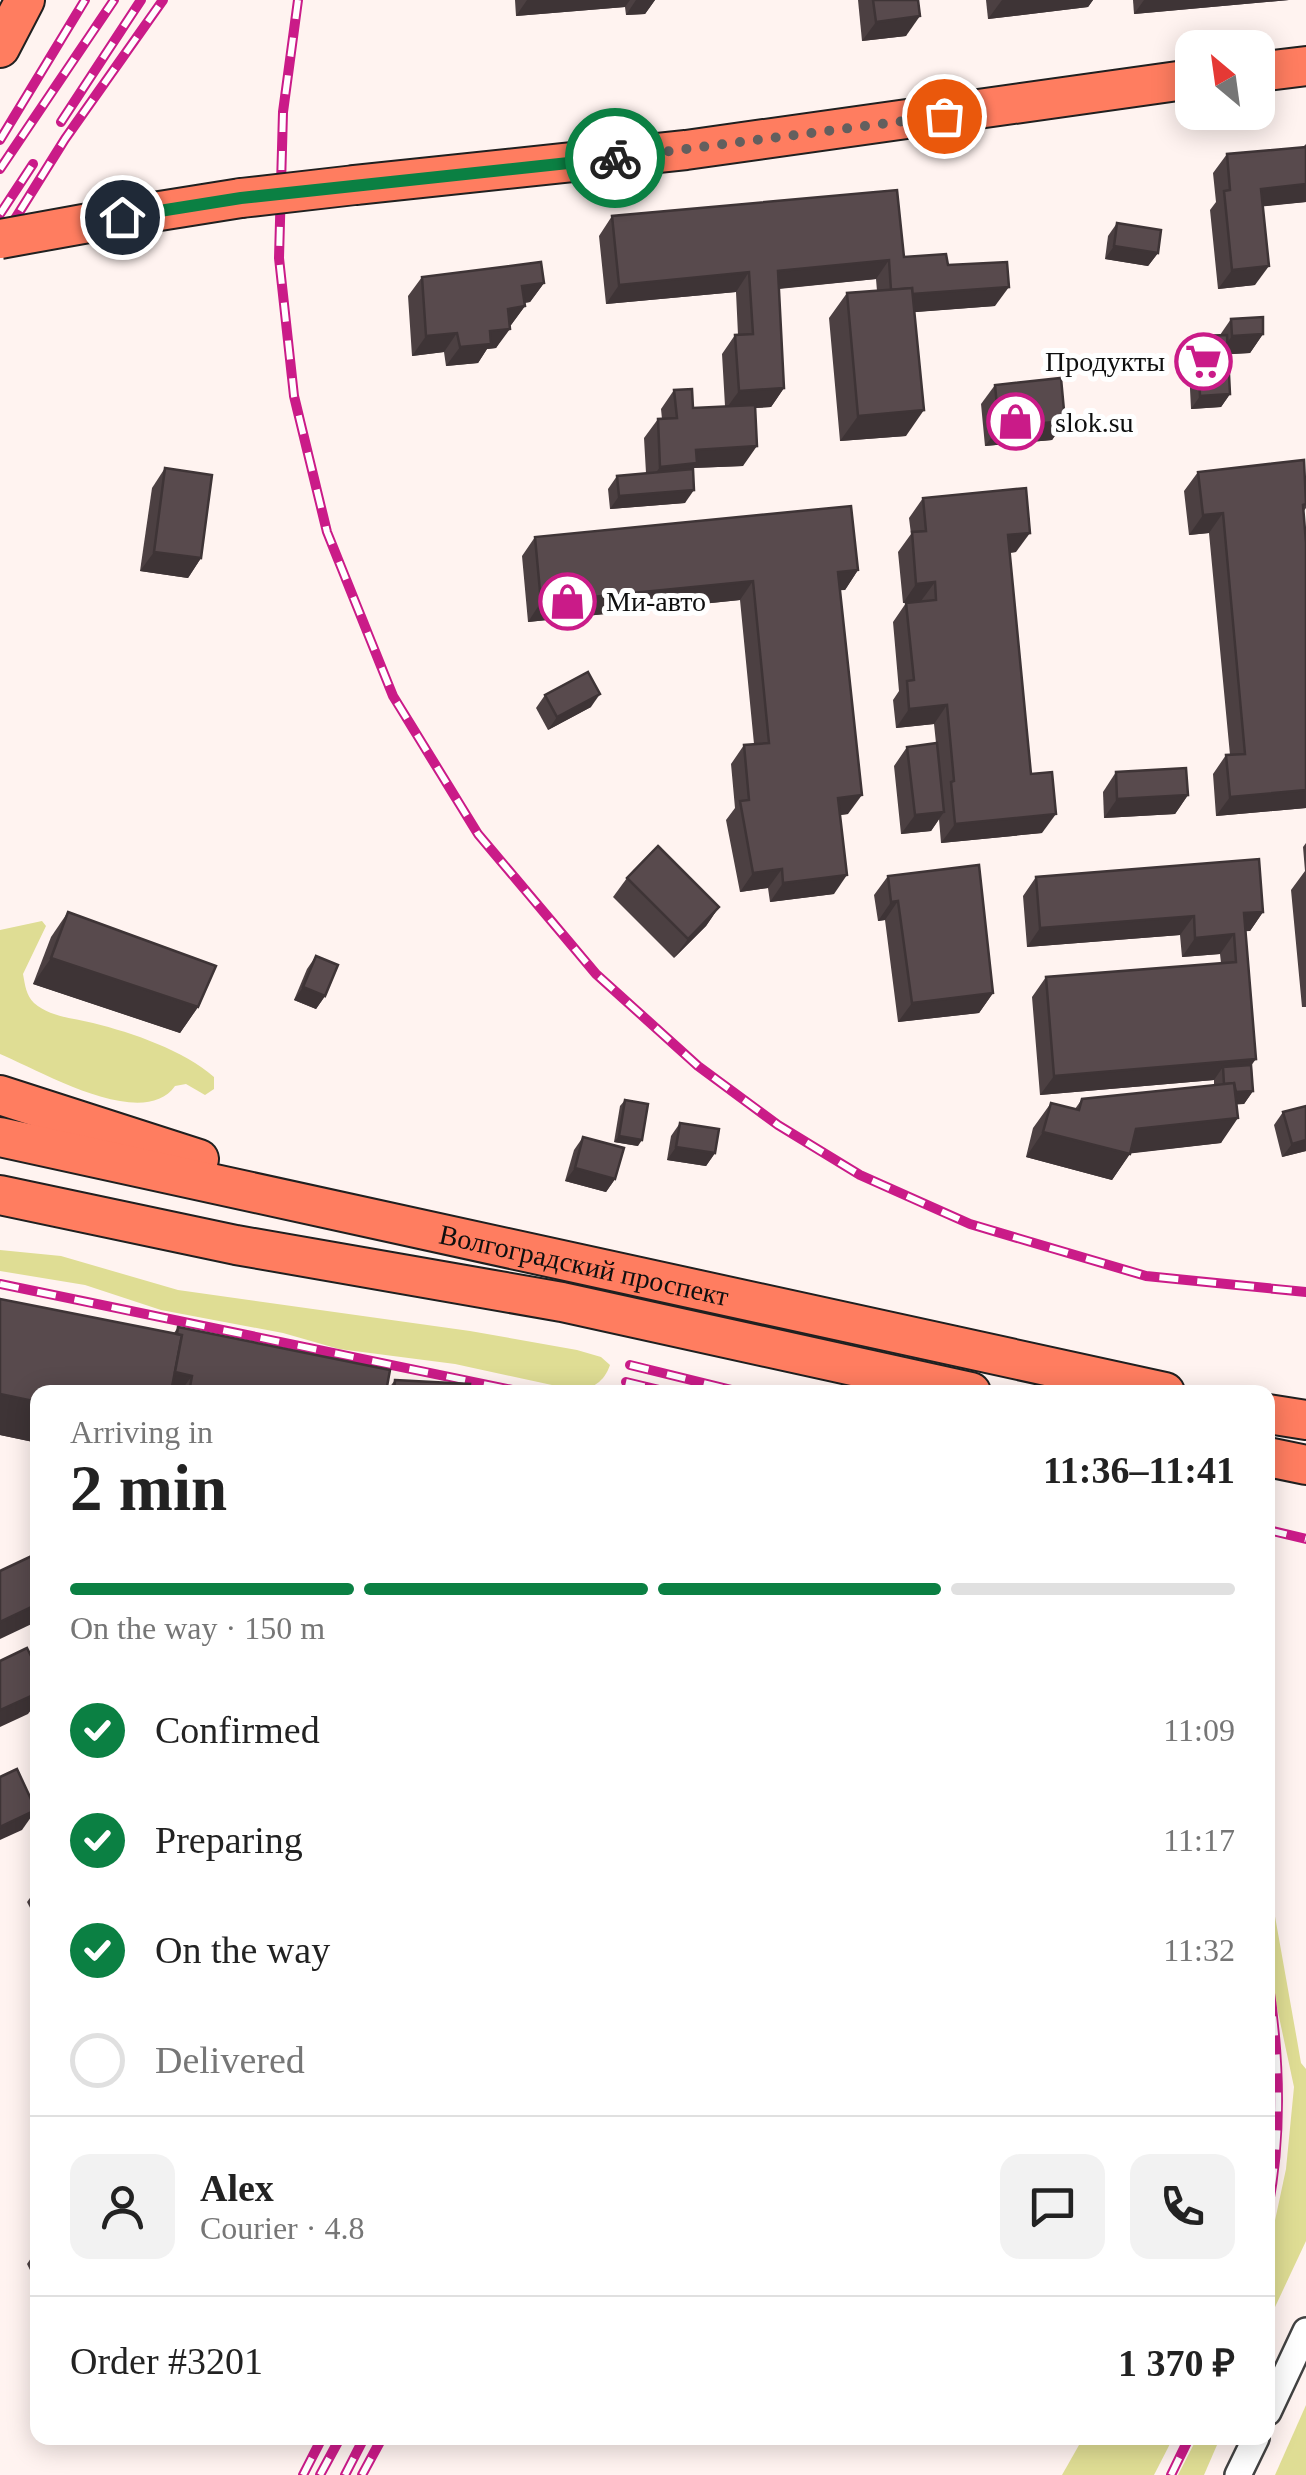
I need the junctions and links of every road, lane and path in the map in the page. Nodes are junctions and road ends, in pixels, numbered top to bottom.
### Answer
1 (25, 0) edge
2 (0, 48) edge
3 (1306, 66) edge
4 (1275, 70) edge
5 (1175, 81) edge
6 (0, 238) edge
7 (0, 1095) edge
8 (0, 1137) edge
9 (0, 1195) edge
10 (415, 1229) junction
11 (940, 1385) edge
12 (1133, 1385) edge
13 (1275, 1415) edge
14 (1306, 1420) edge
15 (1275, 1459) edge
16 (1306, 1465) edge
17 (1306, 2331) edge
18 (1275, 2397) edge
19 (1253, 2445) edge
20 (1238, 2475) edge

1 - 2 main road
3 - 4 main road
5 - 6 main road, bridge
7 - 10 main road
8 - 10 main road, Волгоградский проспект
9 - 11 main road, Волгоградский проспект
10 - 12 main road, Волгоградский проспект
13 - 14 main road
15 - 16 main road
17 - 18 street
19 - 20 street

